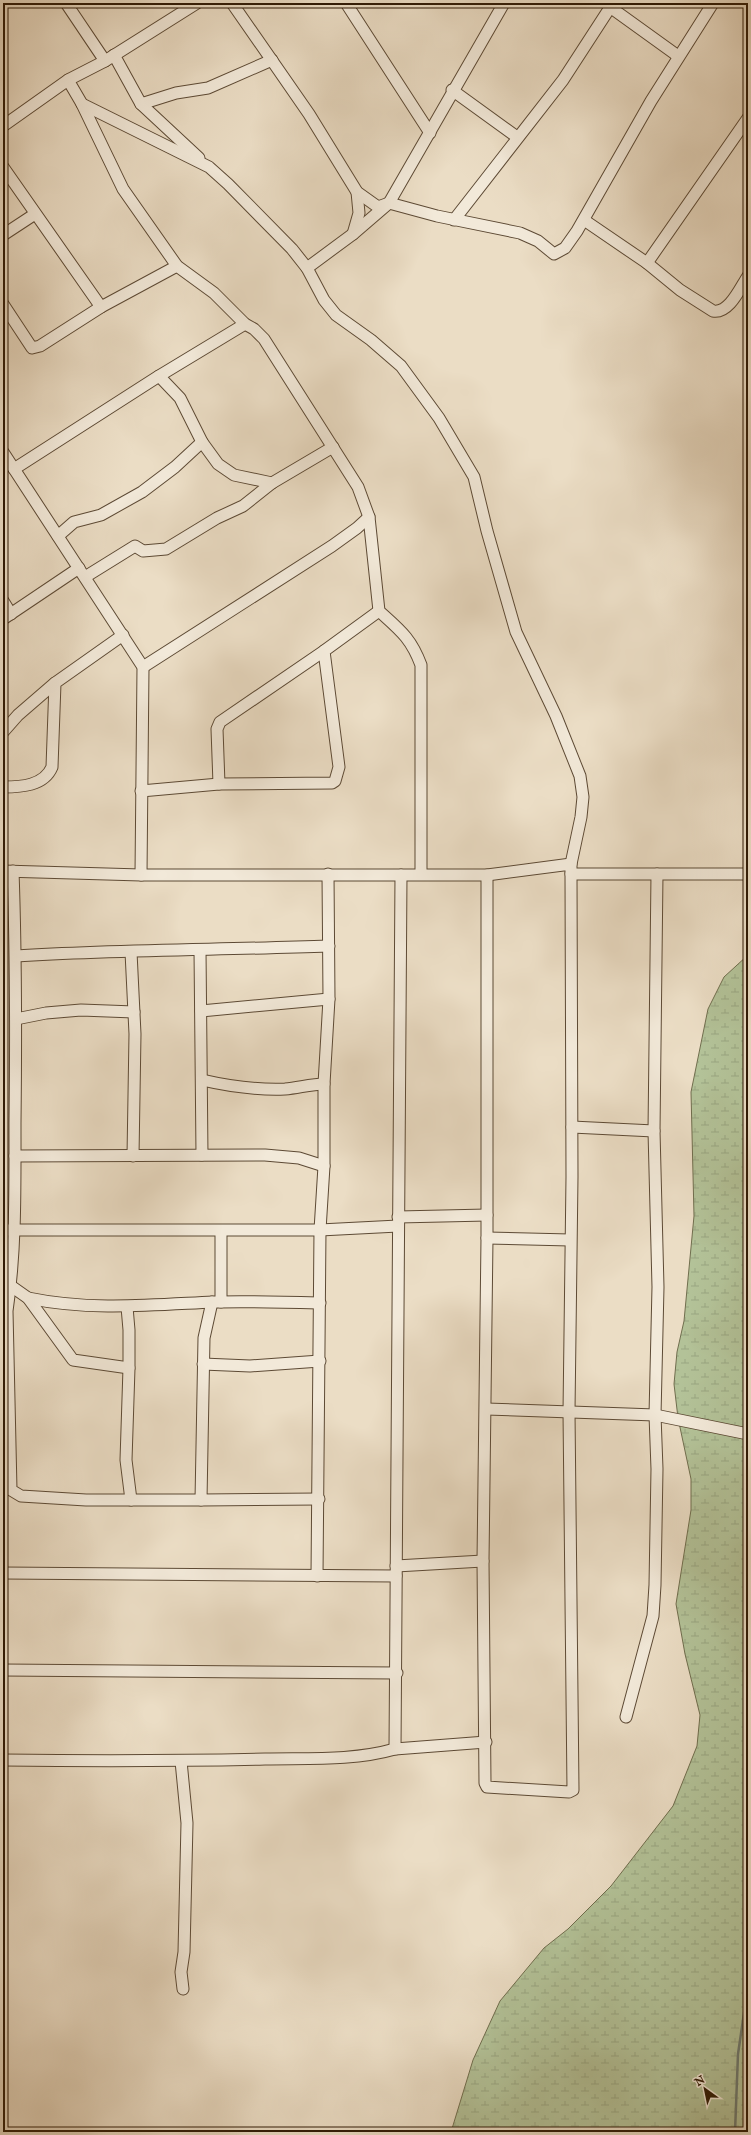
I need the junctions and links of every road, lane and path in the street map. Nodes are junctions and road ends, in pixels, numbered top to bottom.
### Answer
1 (66, 3) edge
2 (197, 3) edge
3 (232, 3) edge
4 (346, 3) edge
5 (504, 3) edge
6 (712, 3) edge
7 (611, 5) edge
8 (678, 56) junction
9 (110, 58) junction
10 (272, 60) junction
11 (68, 80) junction
12 (452, 90) junction
13 (82, 104) junction
14 (142, 104) junction
15 (748, 118) edge
16 (3, 126) edge
17 (430, 133) junction
18 (518, 137) junction
19 (3, 167) edge
20 (209, 167) junction
21 (357, 192) junction
22 (389, 204) junction
23 (35, 214) junction
24 (454, 220) junction
25 (584, 220) junction
26 (353, 234) junction
27 (3, 235) edge
28 (647, 263) junction
29 (176, 266) junction
30 (306, 268) junction
31 (748, 276) edge
32 (3, 304) edge
33 (101, 307) junction
34 (245, 324) junction
35 (159, 376) junction
36 (202, 442) junction
37 (333, 447) junction
38 (3, 452) edge
39 (14, 469) junction
40 (272, 483) junction
41 (369, 517) junction
42 (58, 536) junction
43 (82, 572) junction
44 (3, 601) edge
45 (379, 611) junction
46 (7, 616) edge
47 (123, 635) junction
48 (324, 652) junction
49 (143, 667) junction
50 (55, 683) junction
51 (3, 732) edge
52 (219, 784) junction
53 (3, 787) edge
54 (142, 791) junction
55 (571, 869) junction
56 (8, 871) edge
57 (328, 874) junction
58 (421, 874) junction
59 (657, 874) junction
60 (748, 874) edge
61 (141, 875) junction
62 (401, 875) junction
63 (487, 875) junction
64 (329, 946) junction
65 (200, 950) junction
66 (131, 952) junction
67 (16, 956) junction
68 (329, 999) junction
69 (201, 1011) junction
70 (134, 1012) junction
71 (16, 1019) junction
72 (202, 1080) junction
73 (324, 1084) junction
74 (572, 1127) junction
75 (654, 1131) junction
76 (202, 1155) junction
77 (15, 1156) junction
78 (133, 1156) junction
79 (324, 1166) junction
80 (487, 1215) junction
81 (398, 1222) junction
82 (8, 1230) edge
83 (320, 1230) junction
84 (221, 1231) junction
85 (487, 1238) junction
86 (570, 1240) junction
87 (11, 1286) junction
88 (28, 1298) junction
89 (216, 1302) junction
90 (320, 1303) junction
91 (127, 1307) junction
92 (320, 1361) junction
93 (203, 1364) junction
94 (129, 1368) junction
95 (486, 1409) junction
96 (569, 1412) junction
97 (655, 1415) junction
98 (744, 1433) edge
99 (319, 1499) junction
100 (131, 1500) junction
101 (201, 1500) junction
102 (483, 1561) junction
103 (396, 1571) junction
104 (3, 1574) edge
105 (317, 1576) junction
106 (3, 1670) edge
107 (397, 1673) junction
108 (626, 1717) dead end
109 (486, 1742) junction
110 (395, 1749) junction
111 (3, 1760) edge
112 (181, 1761) junction
113 (184, 1989) dead end

1 - 9 street
2 - 9 street
3 - 10 street
4 - 17 street
5 - 12 street
6 - 8 street
7 - 8 street
7 - 18 street
8 - 25 street
9 - 11 street
9 - 14 street
10 - 14 street
10 - 21 street
11 - 13 street
11 - 16 street
12 - 17 street
12 - 18 street
13 - 20 street
13 - 29 street
14 - 20 street
15 - 28 street
17 - 22 street
18 - 24 street
19 - 23 street
20 - 30 street
21 - 22 street
21 - 26 street
22 - 24 street
22 - 26 street
23 - 27 street
23 - 33 street
24 - 25 street
25 - 28 street
26 - 30 street
28 - 31 street
29 - 33 street
29 - 34 street
30 - 55 street
32 - 33 street
34 - 35 street
34 - 37 street
35 - 36 street
35 - 39 street
36 - 40 street
36 - 42 street
37 - 40 street
37 - 41 street
38 - 39 street
39 - 42 street
40 - 43 street
41 - 45 street
41 - 49 street
42 - 43 street
43 - 46 street
43 - 47 street
44 - 46 street
45 - 48 street
45 - 58 street
47 - 49 street
47 - 50 street
48 - 52 street
48 - 52 street
49 - 54 street
50 - 51 street
50 - 53 street
52 - 54 street
54 - 61 street
55 - 59 street
55 - 63 street
55 - 74 street
56 - 61 street
56 - 67 street
57 - 61 street
57 - 62 street
57 - 64 street
58 - 62 street
58 - 63 street
59 - 60 street
59 - 75 street
62 - 81 street
63 - 80 street
64 - 65 street
64 - 68 street
65 - 66 street
65 - 69 street
66 - 67 street
66 - 70 street
67 - 71 street
68 - 69 street
68 - 73 street
69 - 72 street
70 - 71 street
70 - 78 street
71 - 77 street
72 - 73 street
72 - 76 street
73 - 79 street
74 - 75 street
74 - 86 street
75 - 97 street
76 - 78 street
76 - 79 street
77 - 78 street
77 - 82 street
79 - 83 street
80 - 81 street
80 - 85 street
81 - 83 street
81 - 103 street
82 - 84 street
82 - 87 street
83 - 84 street
83 - 90 street
84 - 89 street
85 - 86 street
85 - 95 street
86 - 96 street
87 - 88 street
87 - 100 street
88 - 91 street
88 - 94 street
89 - 90 street
89 - 91 street
89 - 93 street
90 - 92 street
91 - 94 street
92 - 93 street
92 - 99 street
93 - 101 street
94 - 100 street
95 - 96 street
95 - 102 street
96 - 97 street
96 - 109 street
97 - 98 street
97 - 108 street
99 - 101 street
99 - 105 street
100 - 101 street
102 - 103 street
102 - 109 street
103 - 105 street
103 - 107 street
104 - 105 street
106 - 107 street
107 - 110 street
109 - 110 street
110 - 112 street
111 - 112 street
112 - 113 street

